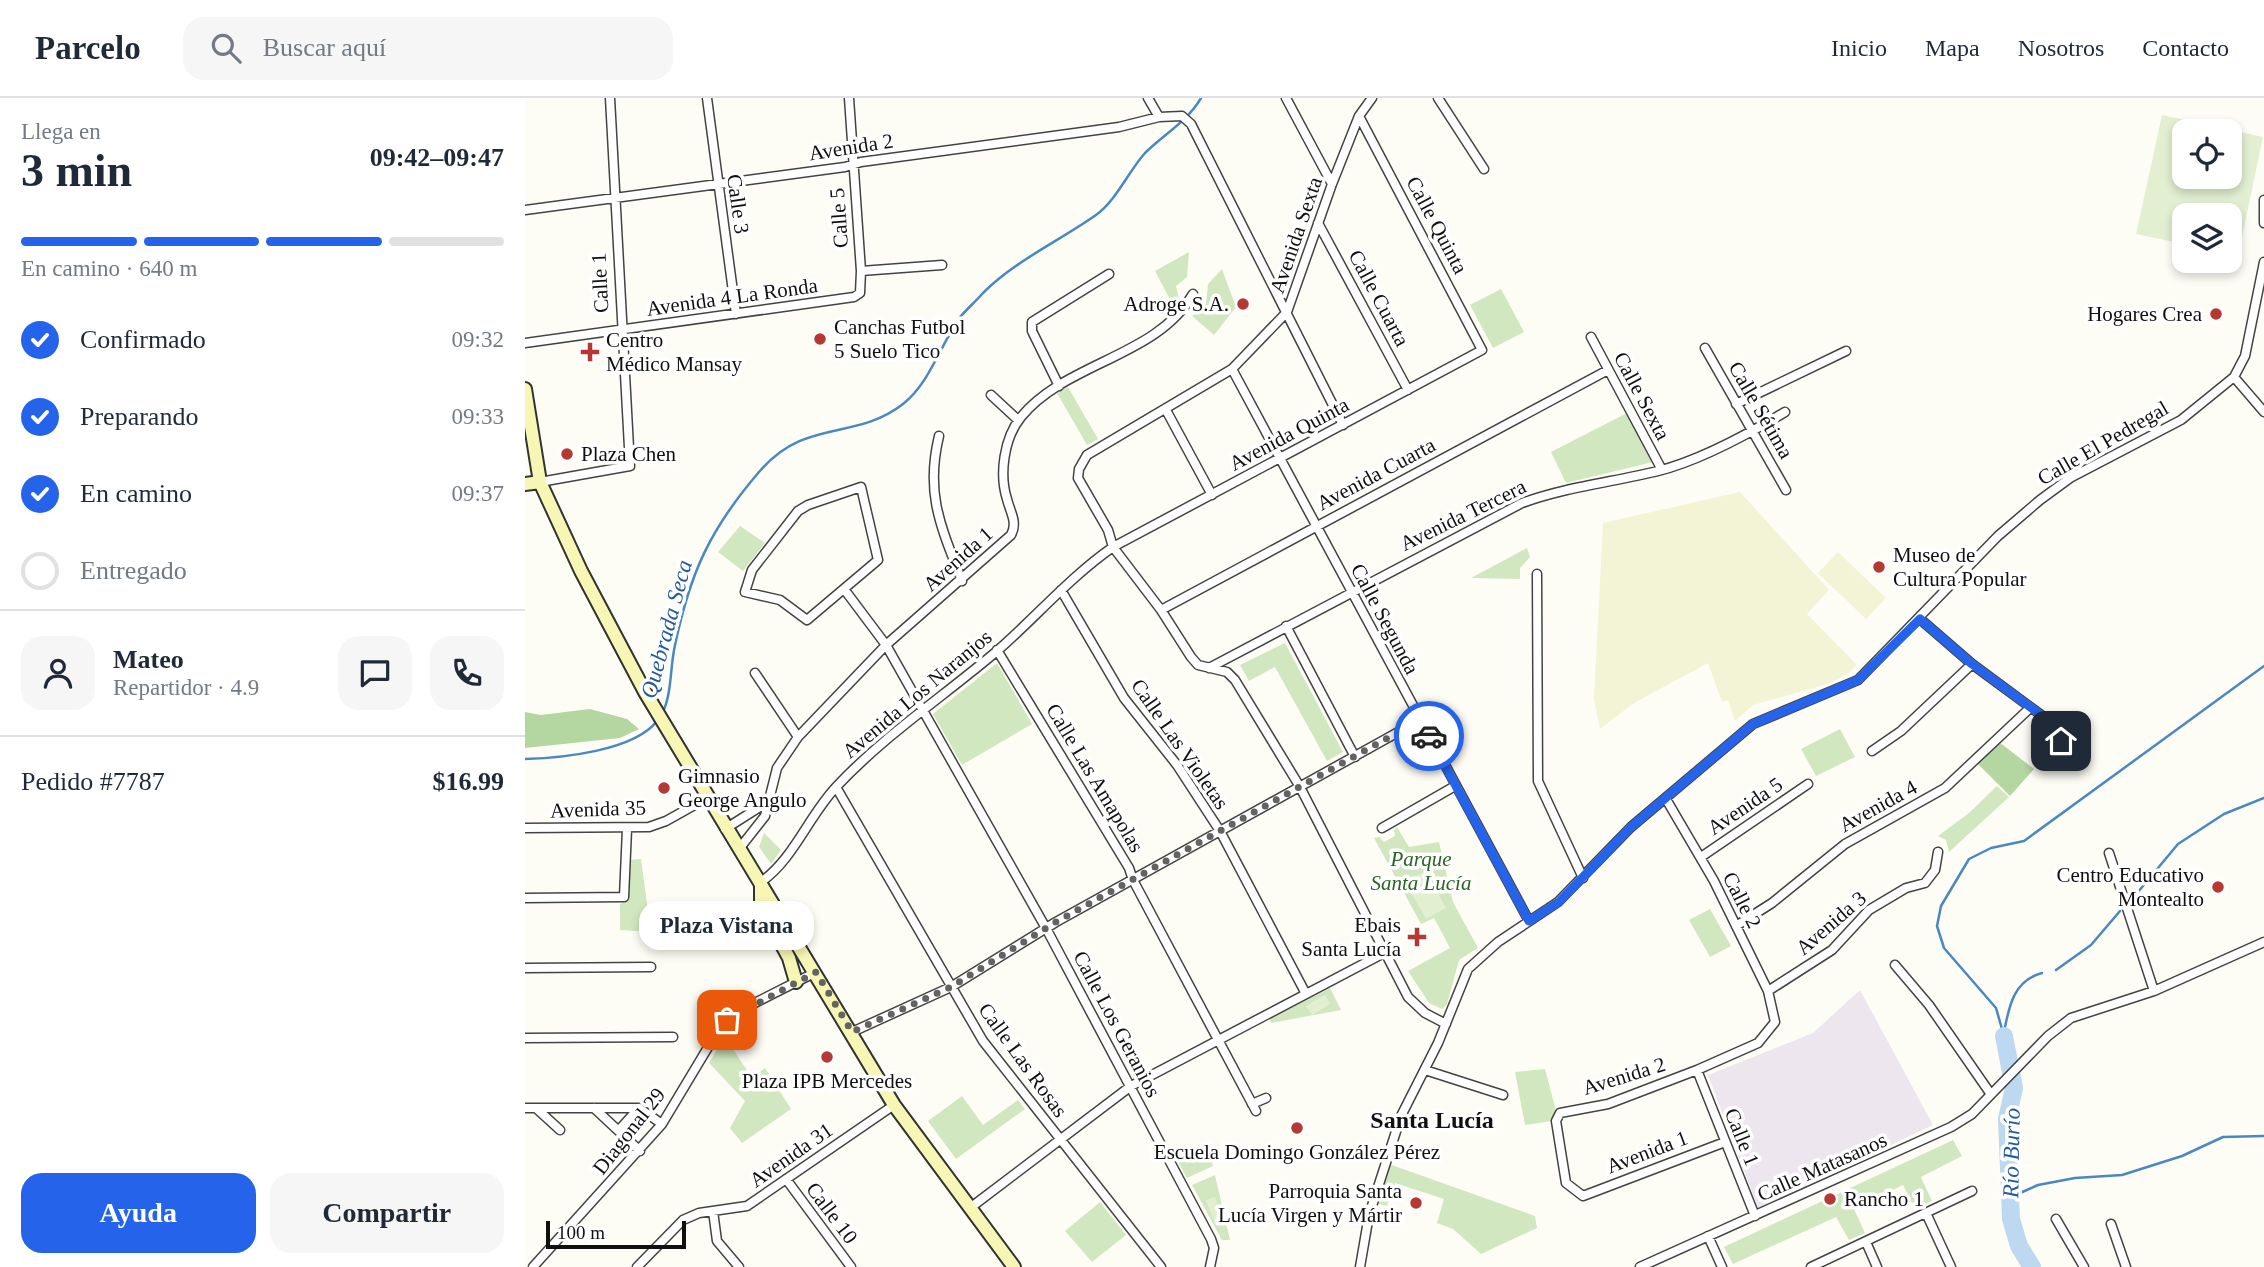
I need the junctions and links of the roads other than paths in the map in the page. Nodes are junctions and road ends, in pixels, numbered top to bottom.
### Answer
1 (610, 98) edge
2 (707, 98) edge
3 (849, 98) edge
4 (1148, 98) edge
5 (1286, 98) edge
6 (1372, 98) edge
7 (1438, 98) edge
8 (1359, 116) junction
9 (1159, 117) junction
10 (854, 164) junction
11 (1484, 169) dead end
12 (717, 184) junction
13 (1332, 184) junction
14 (614, 198) junction
15 (2264, 200) edge
16 (525, 210) edge
17 (1318, 223) junction
18 (2264, 223) edge
19 (2264, 261) edge
20 (941, 265) dead end
21 (861, 271) junction
22 (1109, 274) dead end
23 (860, 293) joint
24 (1192, 293) dead end
25 (1287, 312) junction
26 (736, 314) junction
27 (2260, 316) edge
28 (620, 330) junction
29 (1591, 337) dead end
30 (525, 343) edge
31 (1705, 348) dead end
32 (1482, 350) joint
33 (1846, 351) dead end
34 (1231, 369) junction
35 (1608, 370) junction
36 (2234, 377) junction
37 (1059, 386) junction
38 (525, 389) edge
39 (1408, 390) junction
40 (991, 395) dead end
41 (1736, 404) junction
42 (1166, 411) junction
43 (1785, 412) dead end
44 (2264, 412) edge
45 (1018, 420) junction
46 (1343, 425) junction
47 (1753, 431) junction
48 (939, 436) dead end
49 (1279, 459) junction
50 (1662, 470) junction
51 (540, 482) junction
52 (525, 484) edge
53 (1786, 490) dead end
54 (1212, 495) junction
55 (1315, 526) junction
56 (1112, 547) junction
57 (1537, 574) dead end
58 (962, 581) junction
59 (844, 589) junction
60 (1061, 590) junction
61 (1350, 591) junction
62 (1161, 610) junction
63 (1920, 619) junction
64 (1286, 626) junction
65 (886, 645) junction
66 (997, 650) junction
67 (1972, 664) junction
68 (1207, 669) junction
69 (755, 673) dead end
70 (2030, 708) junction
71 (922, 710) junction
72 (1420, 720) junction
73 (798, 737) junction
74 (2061, 741) dead end
75 (1872, 751) dead end
76 (1355, 757) junction
77 (1808, 784) dead end
78 (1455, 786) junction
79 (836, 787) junction
80 (1300, 787) junction
81 (707, 798) junction
82 (1666, 799) junction
83 (769, 801) junction
84 (525, 828) edge
85 (1382, 828) dead end
86 (627, 829) junction
87 (725, 829) junction
88 (1220, 831) junction
89 (739, 849) junction
90 (1938, 852) dead end
91 (2109, 853) dead end
92 (1701, 857) junction
93 (1583, 878) junction
94 (1133, 880) junction
95 (761, 882) junction
96 (525, 898) edge
97 (1529, 921) junction
98 (1736, 926) junction
99 (1047, 930) junction
100 (2264, 942) edge
101 (1386, 952) junction
102 (1895, 965) dead end
103 (651, 967) dead end
104 (525, 968) edge
105 (816, 972) junction
106 (796, 982) junction
107 (951, 987) junction
108 (1768, 991) junction
109 (2154, 991) junction
110 (1306, 994) junction
111 (1775, 1022) joint
112 (1446, 1024) junction
113 (852, 1032) junction
114 (673, 1037) dead end
115 (525, 1038) edge
116 (1218, 1040) junction
117 (1425, 1070) junction
118 (1697, 1070) junction
119 (1131, 1086) junction
120 (1990, 1093) junction
121 (1503, 1095) dead end
122 (1266, 1098) dead end
123 (894, 1105) junction
124 (525, 1108) edge
125 (537, 1108) junction
126 (594, 1108) junction
127 (639, 1108) junction
128 (662, 1124) junction
129 (559, 1130) dead end
130 (619, 1130) junction
131 (1058, 1139) junction
132 (1724, 1142) junction
133 (640, 1150) junction
134 (786, 1179) junction
135 (1972, 1191) dead end
136 (1583, 1196) joint
137 (970, 1208) junction
138 (713, 1211) junction
139 (1926, 1213) junction
140 (1755, 1216) junction
141 (2056, 1219) dead end
142 (2111, 1224) dead end
143 (1709, 1236) junction
144 (1865, 1242) junction
145 (533, 1267) edge
146 (637, 1267) edge
147 (739, 1267) edge
148 (851, 1267) edge
149 (1014, 1267) edge
150 (1161, 1267) edge
151 (1210, 1267) edge
152 (1360, 1267) edge
153 (1640, 1267) edge
154 (1723, 1267) edge
155 (1811, 1267) edge
156 (1877, 1267) edge
157 (1951, 1267) edge
158 (2084, 1267) edge
159 (2126, 1267) edge

1 - 14 street, Calle 1
2 - 12 street, Calle 3
3 - 10 street, Calle 5
4 - 9 street
5 - 13 street
6 - 8 street, Avenida Sexta
7 - 11 street
8 - 13 street, Avenida Sexta
8 - 32 street, Calle Quinta
9 - 10 street, Avenida 2
9 - 25 street, Avenida 2
10 - 12 street, Avenida 2
10 - 21 street, Calle 5
12 - 14 street, Avenida 2
12 - 26 street, Calle 3
13 - 17 street, Avenida Sexta
14 - 16 street, Avenida 2
14 - 28 street, Calle 1
15 - 18 street
17 - 25 street, Avenida Sexta
17 - 39 street, Calle Cuarta
19 - 27 street, Calle El Pedregal
20 - 21 street
21 - 23 street, Calle 5
22 - 37 street
23 - 26 street, Avenida 4 La Ronda
24 - 37 street, Avenida 1
25 - 34 street, Avenida Sexta
25 - 46 street
26 - 28 street, Avenida 4 La Ronda
27 - 36 street, Calle El Pedregal
28 - 30 street, Avenida 4 La Ronda
28 - 51 street, Calle 1
29 - 35 street, Calle Sexta
31 - 41 street, Calle Sétima
32 - 39 street, Avenida Quinta
33 - 41 street
34 - 42 street, Avenida Sexta
34 - 49 street, Calle Segunda
35 - 50 street, Calle Sexta
35 - 55 street, Avenida Cuarta
36 - 44 street
36 - 63 street, Calle El Pedregal
37 - 45 street, Avenida 1
38 - 51 main road
39 - 46 street, Avenida Quinta
40 - 45 street
41 - 47 street, Calle Sétima
42 - 54 street
42 - 56 street, Avenida Sexta
43 - 47 street, Avenida Tercera
45 - 58 street, Avenida 1
46 - 49 street, Avenida Quinta
47 - 50 street, Avenida Tercera
47 - 53 street, Calle Sétima
48 - 58 street
49 - 54 street, Avenida Quinta
49 - 55 street, Calle Segunda
50 - 61 street, Avenida Tercera
51 - 52 main road
51 - 81 main road
54 - 56 street, Avenida Quinta
55 - 61 street, Calle Segunda
55 - 62 street, Avenida Cuarta
56 - 60 street, Avenida Los Naranjos
56 - 62 street
57 - 93 street
58 - 65 street, Avenida 1
59 - 59 street
59 - 65 street
60 - 66 street, Avenida Los Naranjos
60 - 88 street, Calle Las Violetas
61 - 64 street, Avenida Tercera
61 - 72 street, Calle Segunda
62 - 68 street
63 - 67 street
63 - 82 street, Calle El Pedregal
64 - 68 street, Avenida Tercera
64 - 76 street
65 - 71 street, Calle Los Geranios
65 - 73 street, Avenida 1
66 - 71 street, Avenida Los Naranjos
66 - 94 street, Calle Las Amapolas
67 - 70 street
67 - 75 street
68 - 80 street
69 - 73 street
70 - 74 street
70 - 98 street, Avenida 4
71 - 79 street, Avenida Los Naranjos
71 - 99 street, Calle Los Geranios
72 - 76 street
72 - 78 street, Calle Segunda
73 - 83 street, Avenida 1
76 - 80 street
77 - 92 street, Avenida 5
78 - 85 street
78 - 97 street, Calle Segunda
79 - 95 street, Avenida Los Naranjos
79 - 107 street, Calle Las Rosas
80 - 88 street
80 - 101 street
81 - 86 street, Avenida 35
81 - 87 main road
82 - 92 street, Calle 2
82 - 93 street, Calle El Pedregal
83 - 87 street
83 - 89 street, Avenida 1
84 - 86 street, Avenida 35
86 - 96 street
87 - 89 main road
88 - 94 street
88 - 110 street, Calle Las Violetas
89 - 95 main road
90 - 108 street, Avenida 3
91 - 109 street
92 - 98 street, Calle 2
93 - 97 street, Calle El Pedregal
94 - 99 street
94 - 116 street, Calle Las Amapolas
95 - 105 main road
95 - 106 main road
97 - 112 street, Calle El Pedregal
98 - 108 street, Calle 2
99 - 107 street
99 - 119 street, Calle Los Geranios
100 - 109 street
101 - 110 street
101 - 112 street
102 - 120 street
103 - 104 street
105 - 106 street, Diagonal 29
105 - 113 main road
106 - 128 street, Diagonal 29
107 - 113 street
107 - 131 street, Calle Las Rosas
108 - 111 street, Calle 2
109 - 120 street, Calle Matasanos
110 - 116 street
111 - 118 street, Avenida 2
112 - 117 street, Calle El Pedregal
113 - 123 main road
114 - 115 street
116 - 119 street
116 - 122 street, Calle Las Amapolas
117 - 121 street
117 - 152 street, Calle El Pedregal
118 - 132 street, Calle 1
118 - 136 street, Avenida 2
119 - 131 street
119 - 151 street, Calle Los Geranios
120 - 140 street, Calle Matasanos
123 - 134 street, Avenida 31
123 - 137 main road
124 - 125 street
125 - 126 street
125 - 129 street
126 - 127 street
126 - 130 street
127 - 128 street
127 - 130 street
128 - 133 street, Diagonal 29
130 - 133 street
131 - 137 street
131 - 150 street, Calle Las Rosas
132 - 136 street, Avenida 1
132 - 140 street, Calle 1
133 - 145 street, Diagonal 29
134 - 138 street, Avenida 31
134 - 148 street, Calle 10
135 - 139 street
137 - 149 main road
138 - 146 street, Avenida 31
138 - 147 street
139 - 144 street
139 - 157 street
140 - 143 street, Calle Matasanos
141 - 158 street
142 - 159 street
143 - 153 street, Calle Matasanos
143 - 154 street
144 - 155 street
144 - 156 street

